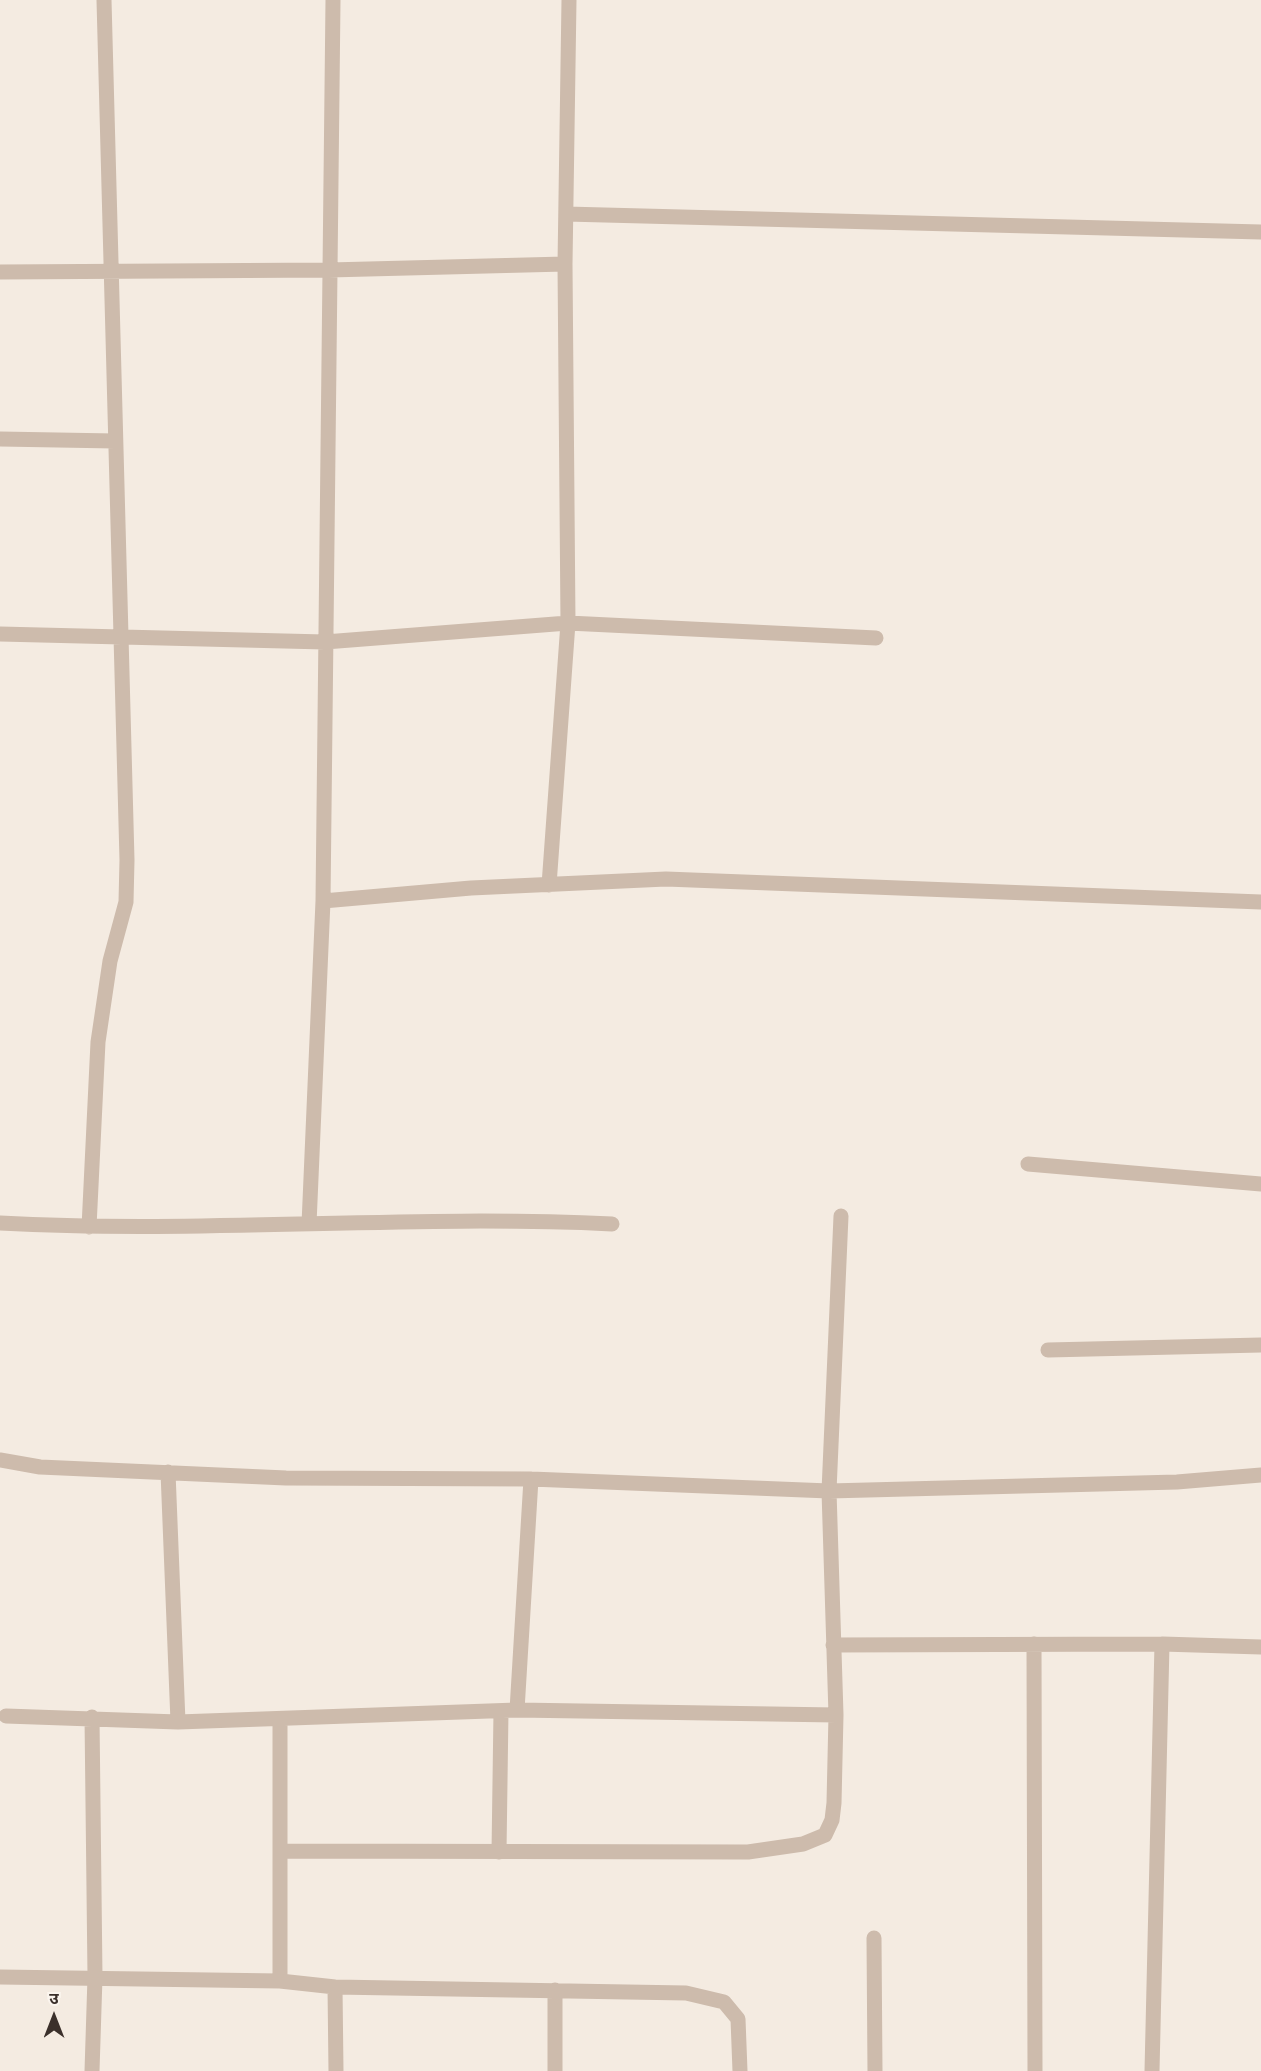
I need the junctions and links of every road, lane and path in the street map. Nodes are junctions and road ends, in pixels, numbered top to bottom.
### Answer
1 (104, 0) edge
2 (333, 0) edge
3 (568, 0) edge
4 (566, 214) junction
5 (1261, 232) edge
6 (565, 264) junction
7 (329, 270) junction
8 (0, 272) edge
9 (111, 272) junction
10 (0, 439) edge
11 (116, 441) junction
12 (568, 623) junction
13 (0, 634) edge
14 (120, 637) junction
15 (876, 638) dead end
16 (325, 642) junction
17 (549, 885) junction
18 (323, 901) junction
19 (1261, 902) edge
20 (1028, 1164) dead end
21 (1261, 1184) edge
22 (841, 1216) dead end
23 (0, 1222) edge
24 (309, 1224) junction
25 (612, 1224) dead end
26 (89, 1227) junction
27 (1261, 1345) edge
28 (1048, 1350) dead end
29 (0, 1460) edge
30 (168, 1472) junction
31 (1261, 1475) edge
32 (531, 1479) junction
33 (829, 1491) junction
34 (1034, 1644) junction
35 (1162, 1644) junction
36 (833, 1645) junction
37 (1261, 1647) edge
38 (517, 1710) junction
39 (501, 1711) junction
40 (836, 1715) junction
41 (6, 1716) dead end
42 (92, 1717) junction
43 (280, 1719) junction
44 (178, 1722) junction
45 (281, 1851) junction
46 (499, 1852) junction
47 (874, 1938) dead end
48 (0, 1977) edge
49 (95, 1977) junction
50 (280, 1980) junction
51 (335, 1987) junction
52 (555, 1990) junction
53 (92, 2071) edge
54 (336, 2071) edge
55 (555, 2071) edge
56 (741, 2071) edge
57 (875, 2071) edge
58 (1035, 2071) edge
59 (1152, 2071) edge

1 - 9 street
2 - 7 street
3 - 4 street
4 - 5 street
4 - 6 street
6 - 7 street
6 - 12 street
7 - 9 street
7 - 16 street
8 - 9 street
9 - 11 street
10 - 11 street
11 - 14 street
12 - 15 street
12 - 16 street
12 - 17 street
13 - 14 street
14 - 16 street
14 - 26 street
16 - 18 street
17 - 18 street
17 - 19 street
18 - 24 street
20 - 21 street
22 - 33 street
23 - 26 street
24 - 25 street
24 - 26 street
27 - 28 street
29 - 30 street
30 - 32 street
30 - 44 street
31 - 33 street
32 - 33 street
32 - 38 street
33 - 36 street
34 - 35 street
34 - 36 street
34 - 58 street
35 - 37 street
35 - 59 street
36 - 40 street
38 - 39 street
38 - 40 street
39 - 43 street
39 - 46 street
40 - 46 street
41 - 42 street
42 - 44 street
42 - 49 street
43 - 44 street
43 - 45 street
45 - 46 street
45 - 50 street
47 - 57 street
48 - 49 street
49 - 50 street
49 - 53 street
50 - 51 street
51 - 52 street
51 - 54 street
52 - 55 street
52 - 56 street

